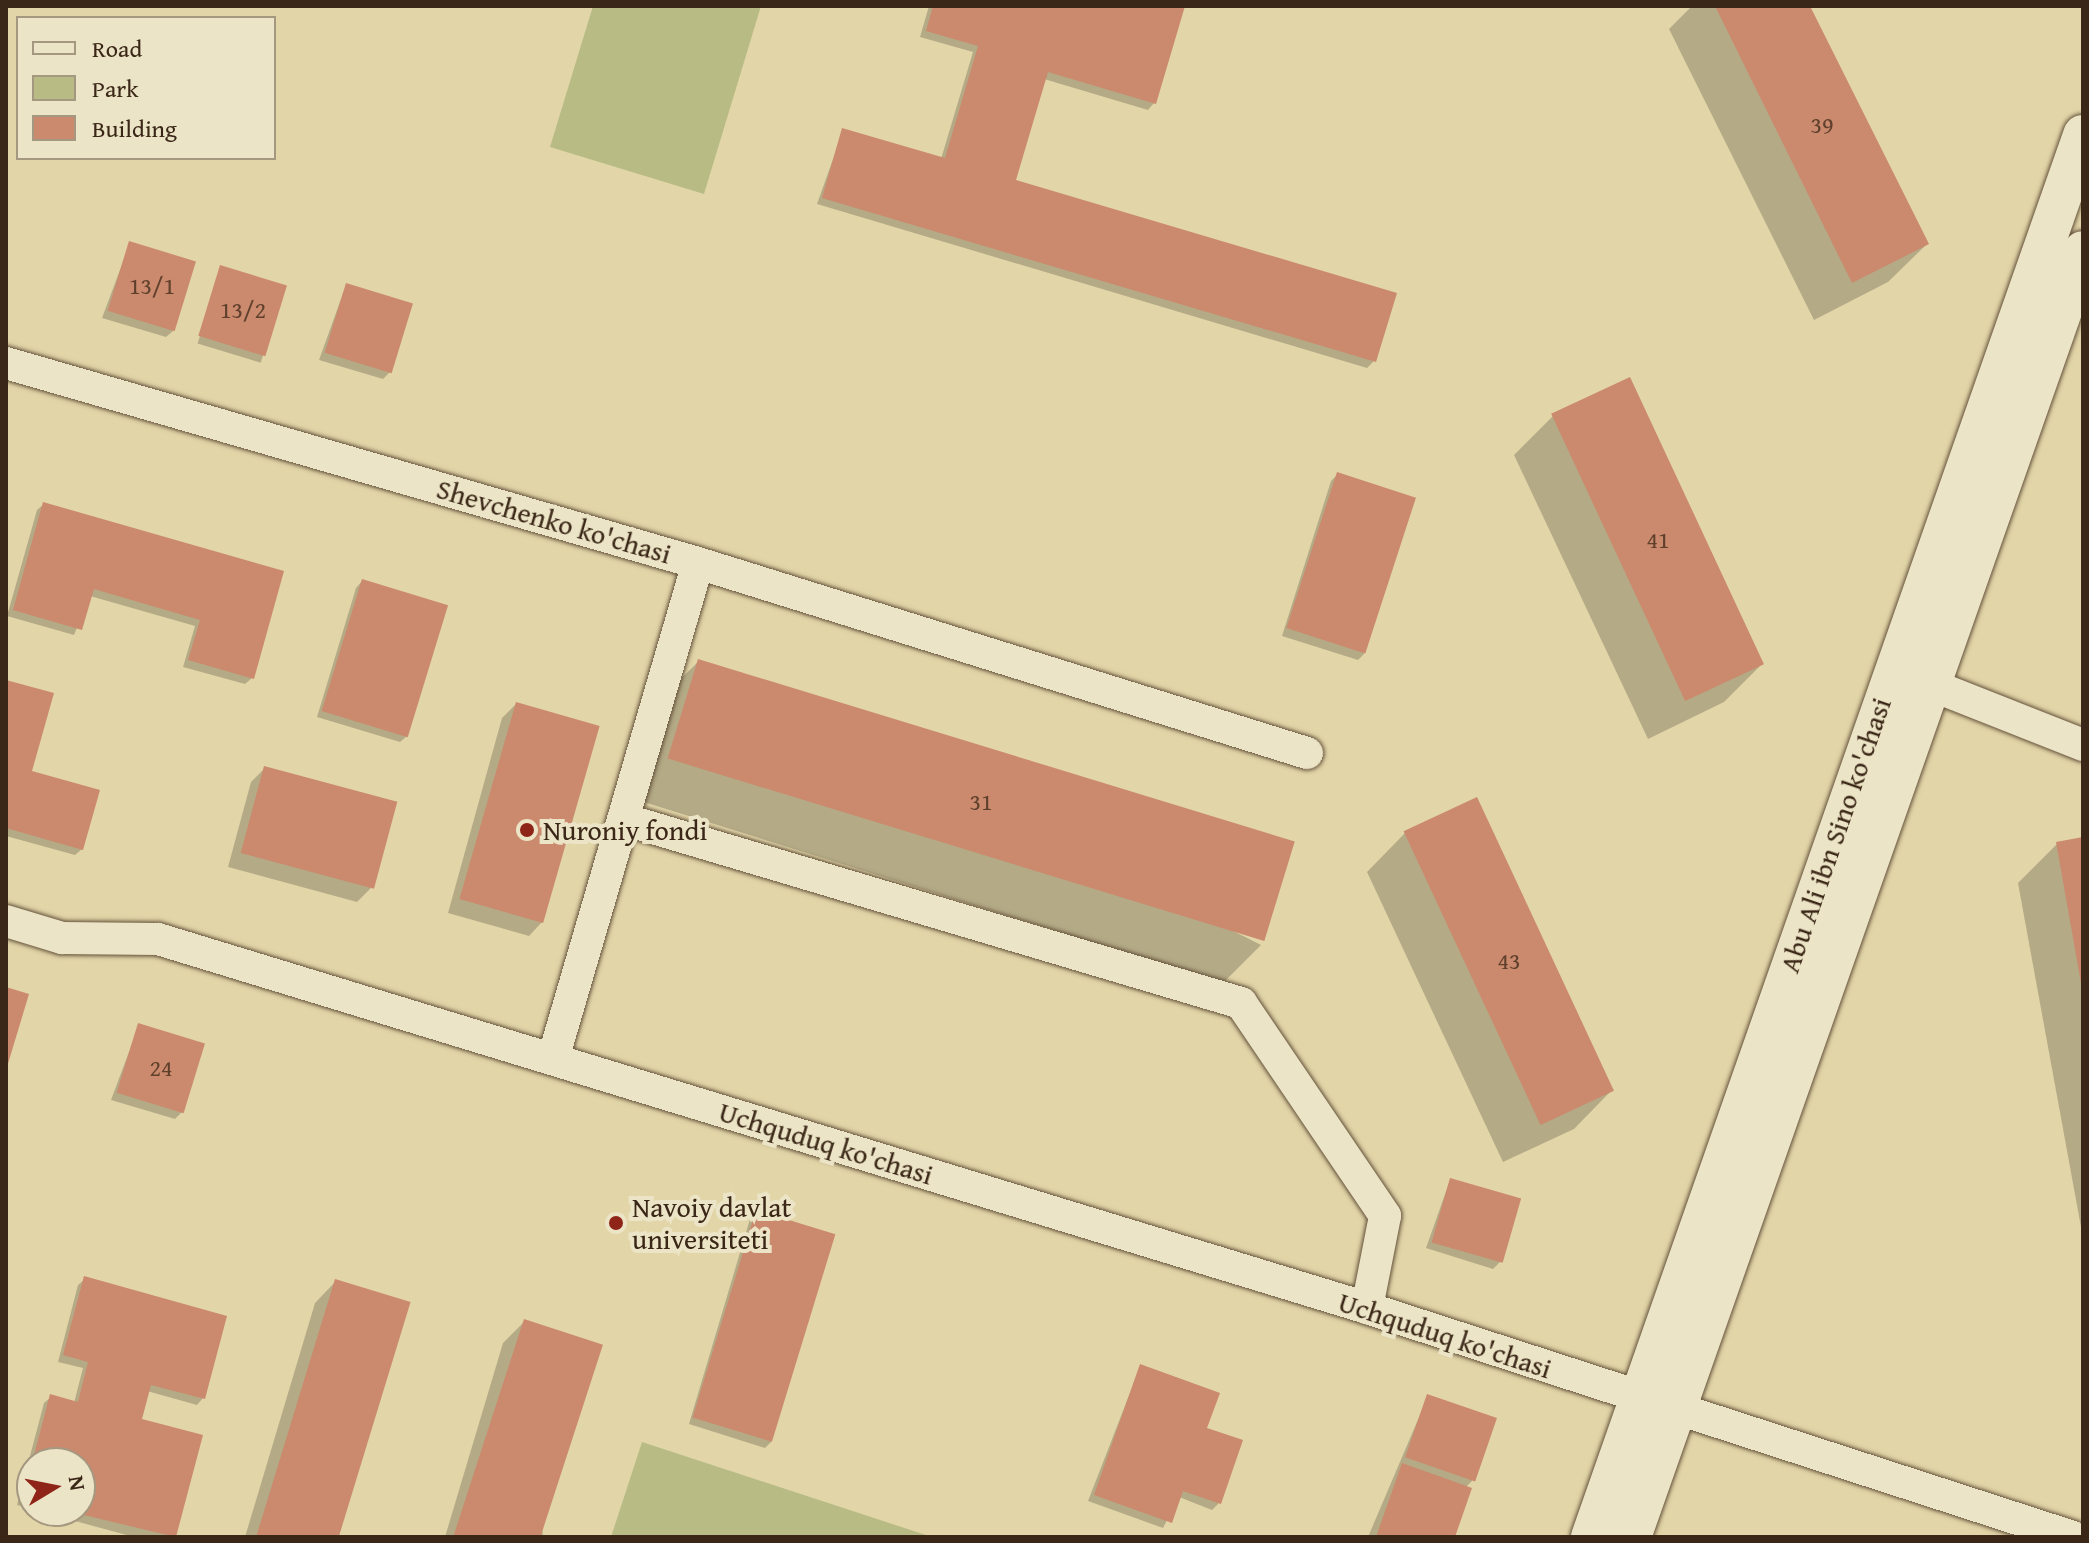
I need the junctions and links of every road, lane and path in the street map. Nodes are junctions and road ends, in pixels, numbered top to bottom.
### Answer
1 (2083, 135) edge
2 (2083, 251) edge
3 (6, 363) edge
4 (698, 563) junction
5 (1893, 670) junction
6 (1930, 685) junction
7 (2083, 745) edge
8 (1307, 753) dead end
9 (626, 820) junction
10 (6, 921) edge
11 (553, 1059) junction
12 (1367, 1308) junction
13 (1656, 1405) junction
14 (1591, 1537) edge
15 (1631, 1537) edge
16 (2073, 1537) edge

1 - 5 street, Abu Ali ibn Sino ko'chasi
2 - 6 street, Abu Ali ibn Sino ko'chasi
3 - 4 street, Shevchenko ko'chasi
4 - 8 street
4 - 9 street, Shevchenko ko'chasi
5 - 6 street
5 - 13 street, Abu Ali ibn Sino ko'chasi
6 - 7 street
6 - 13 street, Abu Ali ibn Sino ko'chasi
9 - 11 street, Shevchenko ko'chasi
9 - 12 street
10 - 11 street, Uchquduq ko'chasi
11 - 12 street, Uchquduq ko'chasi
12 - 13 street, Uchquduq ko'chasi
13 - 14 street, Abu Ali ibn Sino ko'chasi
13 - 15 street, Abu Ali ibn Sino ko'chasi
13 - 16 street, Uchquduq ko'chasi

